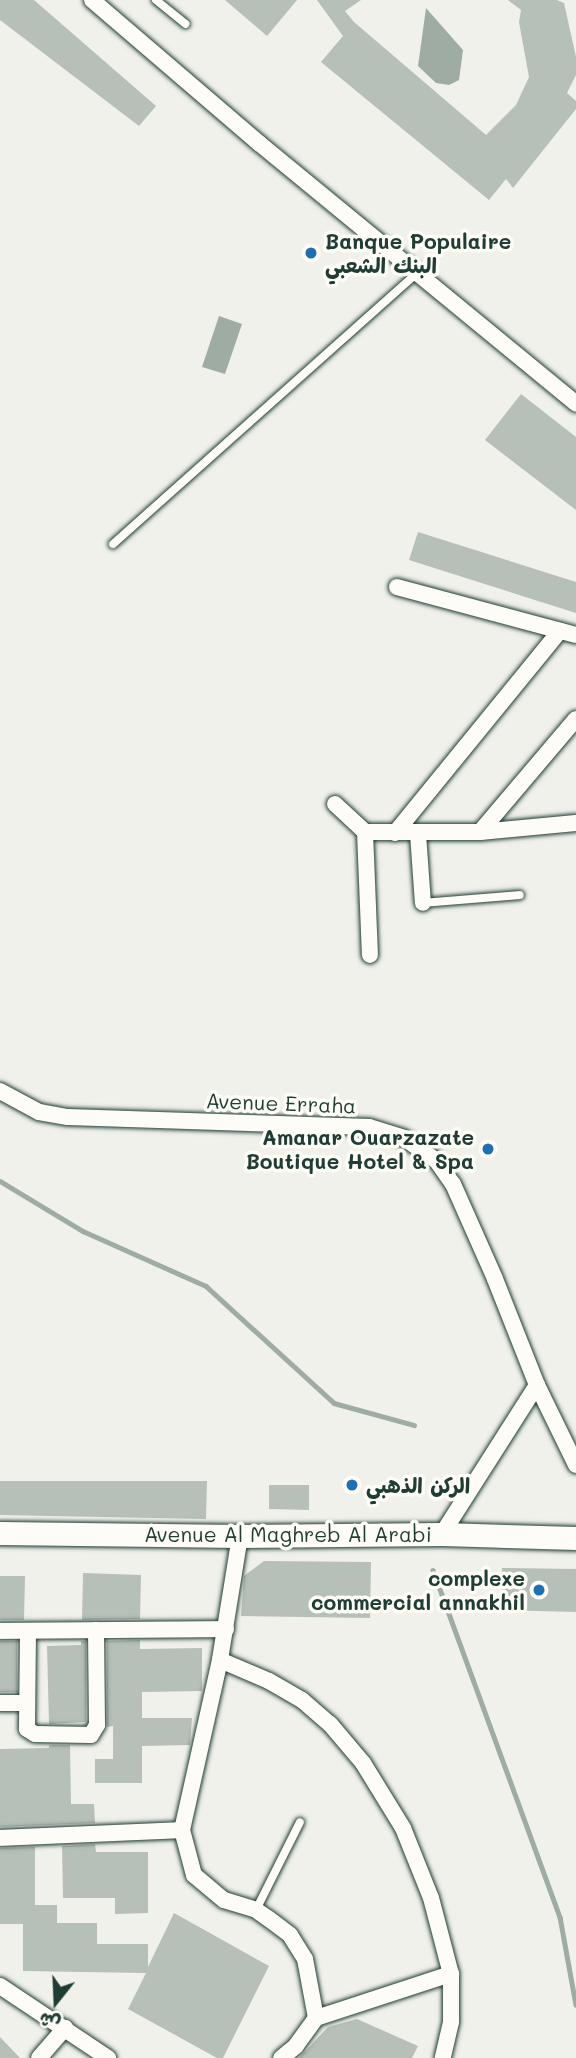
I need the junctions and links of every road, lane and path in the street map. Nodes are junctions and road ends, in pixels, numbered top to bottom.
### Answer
1 (92, 0) edge
2 (156, 0) edge
3 (186, 24) dead end
4 (417, 273) junction
5 (576, 404) edge
6 (113, 544) dead end
7 (397, 587) dead end
8 (568, 633) edge
9 (576, 719) edge
10 (335, 804) dead end
11 (576, 824) edge
12 (365, 832) junction
13 (480, 832) junction
14 (395, 833) junction
15 (418, 834) junction
16 (520, 895) dead end
17 (423, 903) joint
18 (370, 955) dead end
19 (0, 1091) edge
20 (537, 1385) junction
21 (576, 1465) edge
22 (0, 1533) edge
23 (442, 1534) junction
24 (240, 1536) junction
25 (576, 1538) edge
26 (226, 1629) junction
27 (96, 1630) junction
28 (0, 1631) edge
29 (28, 1631) junction
30 (220, 1660) junction
31 (0, 1703) edge
32 (26, 1703) junction
33 (300, 1822) dead end
34 (182, 1830) junction
35 (0, 1838) edge
36 (256, 1910) junction
37 (451, 1974) junction
38 (1, 1988) edge
39 (316, 2018) junction
40 (65, 2028) junction
41 (39, 2058) edge
42 (108, 2058) edge
43 (281, 2058) edge
44 (443, 2058) edge

1 - 4 street
2 - 3 lane
4 - 5 street
4 - 6 lane
7 - 8 street
8 - 14 street
9 - 13 street
10 - 12 street
11 - 13 street
12 - 14 street
12 - 18 street
13 - 15 street
14 - 15 street
15 - 17 street
16 - 17 lane
19 - 20 street, Avenue Erraha
20 - 21 street, Avenue Erraha
20 - 23 street
22 - 24 main road, Avenue Al Maghreb Al Arabi
23 - 24 main road, Avenue Al Maghreb Al Arabi
23 - 25 main road, Avenue Al Maghreb Al Arabi
24 - 26 street
26 - 27 street
26 - 30 street
27 - 29 street
27 - 32 street
28 - 29 street
29 - 32 street
30 - 34 street
30 - 37 street
31 - 32 street
33 - 36 lane
34 - 35 street
34 - 36 street
36 - 39 street
37 - 39 street
37 - 44 street
38 - 40 street
39 - 43 street
40 - 41 street
40 - 42 street

